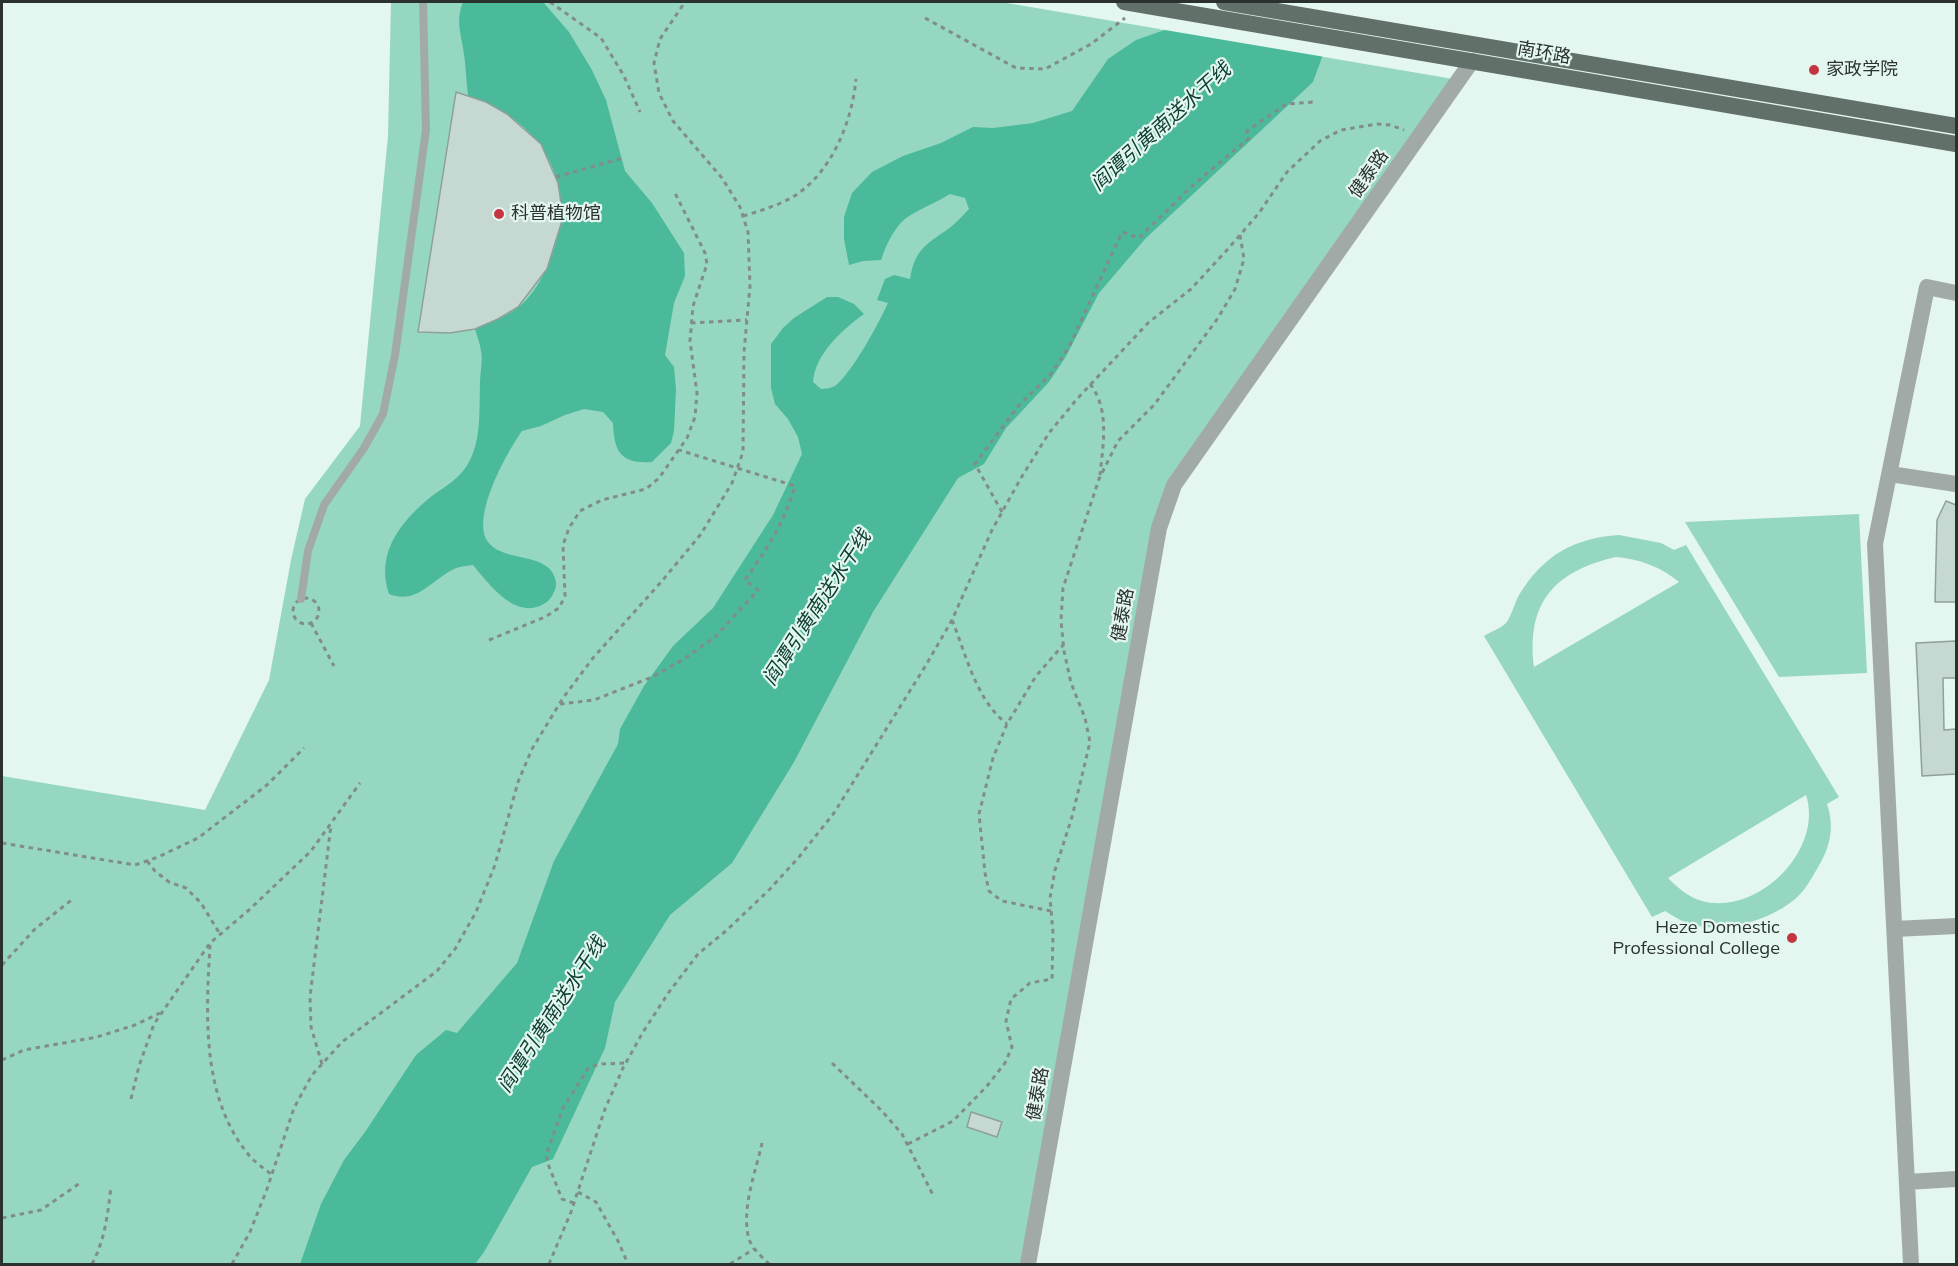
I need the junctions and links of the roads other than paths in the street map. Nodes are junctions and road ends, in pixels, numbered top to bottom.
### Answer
1 (423, 2) edge
2 (1224, 2) edge
3 (1126, 8) edge
4 (1472, 61) junction
5 (1956, 126) edge
6 (1956, 144) edge
7 (1956, 293) edge
8 (1890, 474) junction
9 (1956, 484) edge
10 (301, 599) dead end
11 (1956, 926) edge
12 (1895, 929) junction
13 (1956, 1179) edge
14 (1907, 1182) junction
15 (1028, 1264) edge
16 (1911, 1264) edge

1 - 10 lane
2 - 5 main road, 南环路
3 - 4 main road, 南环路
4 - 6 main road, 南环路
4 - 15 street, 健泰路
7 - 8 street
8 - 9 street
8 - 12 street
11 - 12 street
12 - 14 street
13 - 14 street
14 - 16 street

